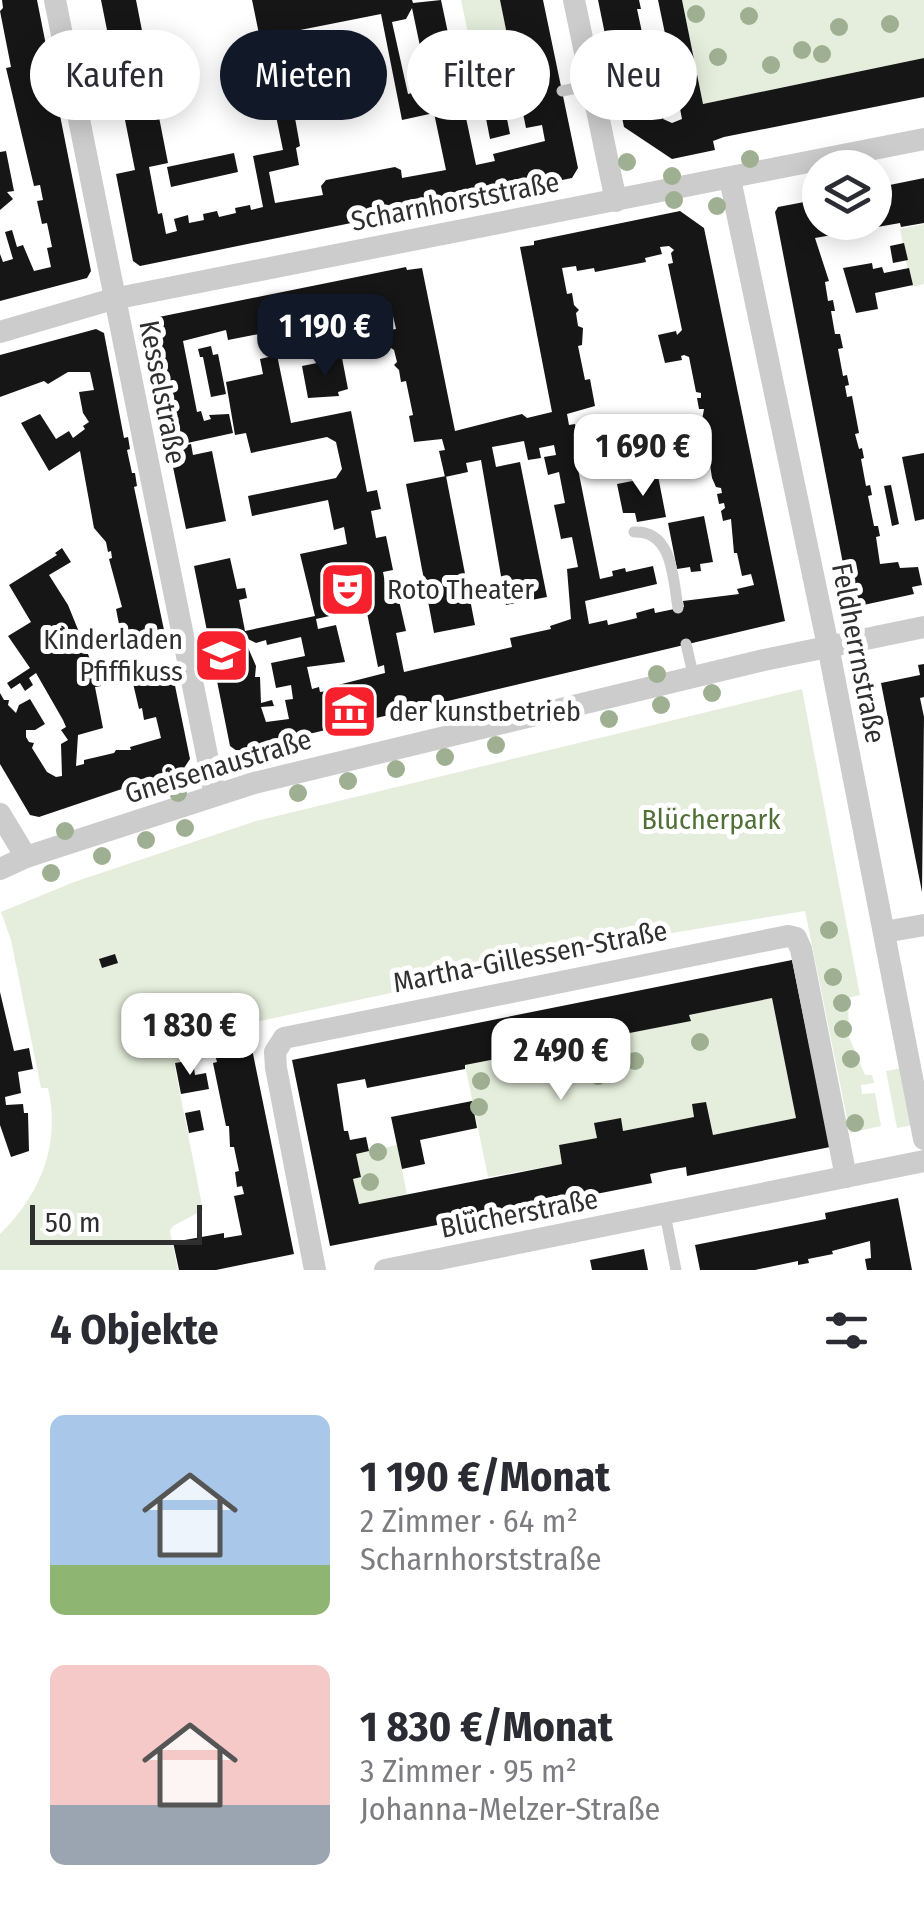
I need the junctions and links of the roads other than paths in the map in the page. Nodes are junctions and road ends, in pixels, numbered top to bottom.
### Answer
1 (55, 0) edge
2 (574, 0) edge
3 (580, 30) edge
4 (570, 90) edge
5 (562, 92) dead end
6 (599, 120) edge
7 (924, 139) edge
8 (730, 179) junction
9 (616, 200) junction
10 (113, 299) junction
11 (0, 332) edge
12 (634, 532) dead end
13 (678, 608) dead end
14 (924, 627) edge
15 (686, 644) dead end
16 (828, 646) junction
17 (694, 678) junction
18 (215, 795) junction
19 (0, 814) edge
20 (26, 857) junction
21 (0, 869) edge
22 (924, 925) edge
23 (884, 932) junction
24 (924, 1139) edge
25 (924, 1162) edge
26 (846, 1177) junction
27 (665, 1214) junction
28 (315, 1270) edge
29 (384, 1270) edge
30 (676, 1270) edge

1 - 10 street, Kesselstraße
2 - 3 street
4 - 5 lane
6 - 9 street
7 - 8 street, Scharnhorststraße
8 - 9 street, Scharnhorststraße
8 - 16 street, Feldherrnstraße
9 - 10 street, Scharnhorststraße
10 - 11 street, Scharnhorststraße
10 - 18 street, Kesselstraße
12 - 13 lane
14 - 16 street, Gneisenaustraße
15 - 17 lane
16 - 17 street, Gneisenaustraße
16 - 23 street, Feldherrnstraße
17 - 18 street, Gneisenaustraße
18 - 20 street, Gneisenaustraße
19 - 20 street
20 - 21 street, Gneisenaustraße
22 - 23 street
23 - 24 street, Feldherrnstraße
25 - 26 street, Blücherstraße
26 - 27 street, Blücherstraße
26 - 28 street, Martha-Gillessen-Straße
27 - 29 street, Blücherstraße
27 - 30 lane

